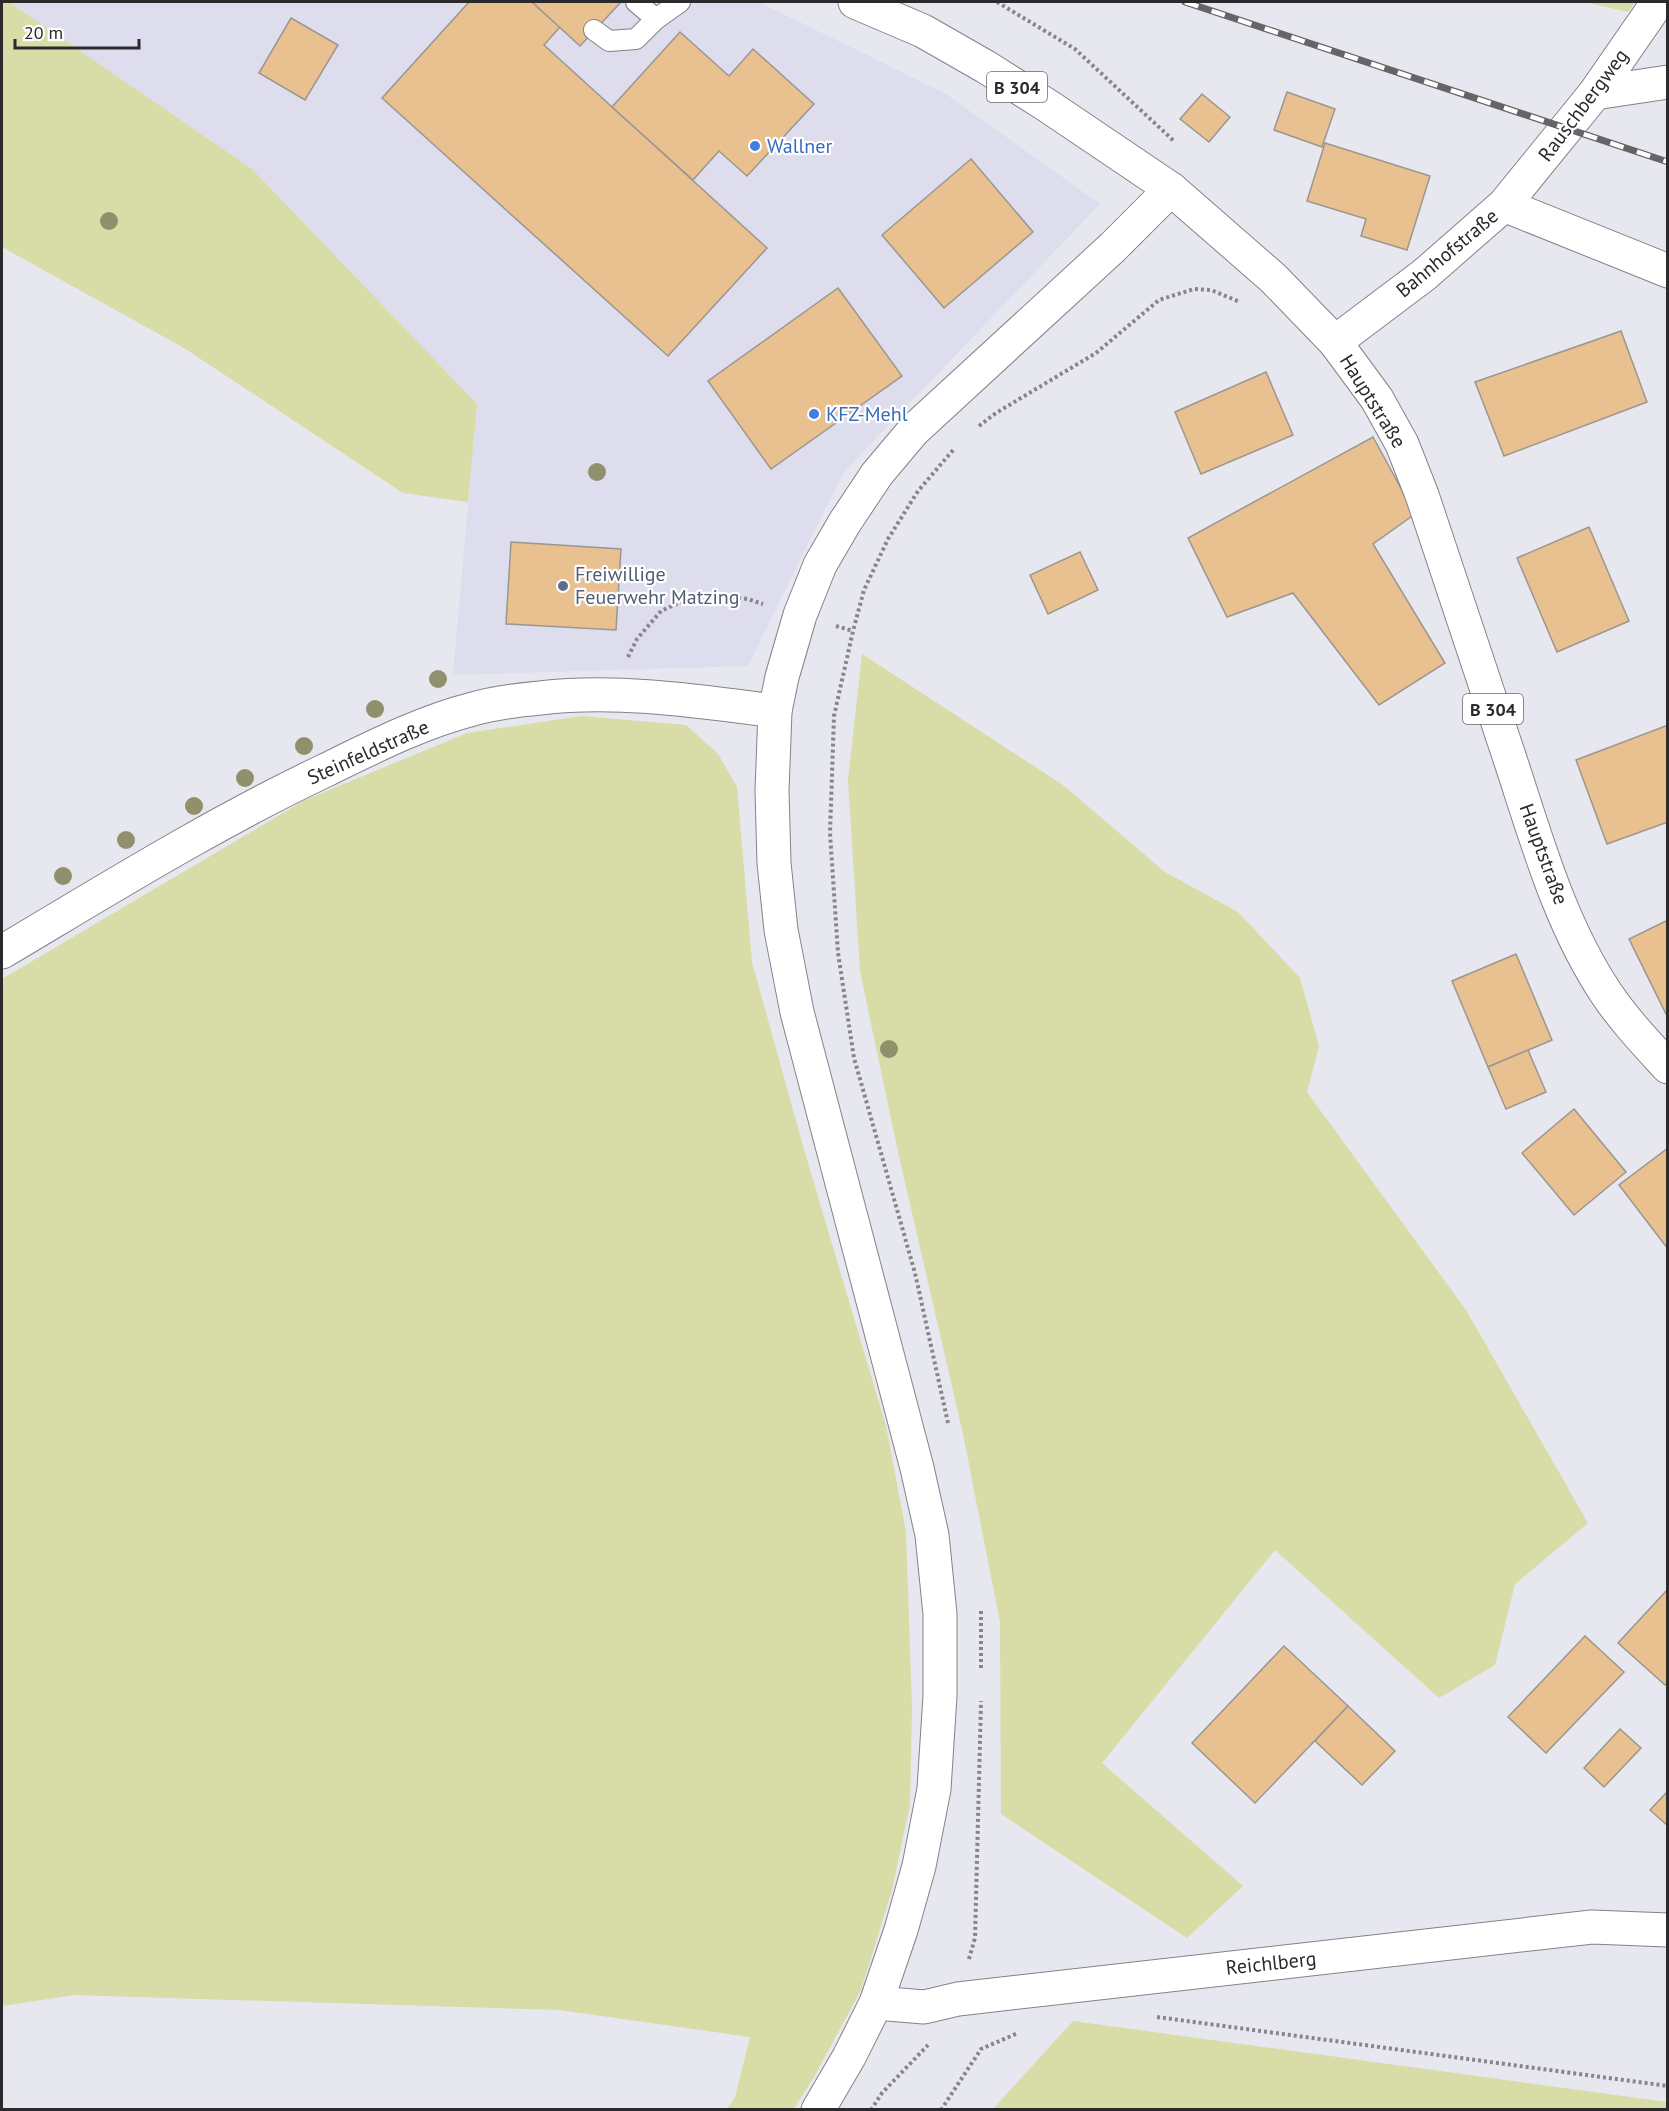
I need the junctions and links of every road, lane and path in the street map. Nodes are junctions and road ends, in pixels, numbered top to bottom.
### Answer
1 (636, 2) edge
2 (680, 2) edge
3 (855, 2) edge
4 (998, 2) edge
5 (1658, 2) edge
6 (656, 19) junction
7 (594, 30) dead end
8 (1668, 82) edge
9 (1595, 93) junction
10 (1179, 146) dead end
11 (1171, 189) junction
12 (1504, 205) junction
13 (1668, 271) edge
14 (1274, 278) junction
15 (1335, 342) junction
16 (971, 432) dead end
17 (955, 448) dead end
18 (800, 615) junction
19 (853, 631) junction
20 (622, 697) junction
21 (775, 711) junction
22 (2, 952) edge
23 (1668, 1067) edge
24 (948, 1423) dead end
25 (980, 1607) dead end
26 (981, 1674) dead end
27 (981, 1696) dead end
28 (1668, 1930) edge
29 (958, 1999) junction
30 (876, 2003) junction
31 (1157, 2017) dead end
32 (1021, 2032) dead end
33 (1668, 2086) edge
34 (818, 2109) edge
35 (871, 2109) edge
36 (941, 2109) edge

1 - 6 lane
2 - 6 lane
3 - 11 main road, Hauptstraße / B 304
4 - 10 path
5 - 9 main road, Rauschbergweg
6 - 7 lane
8 - 9 main road
9 - 12 main road, Rauschbergweg
11 - 14 main road, Hauptstraße / B 304
11 - 18 main road
12 - 13 main road, Bahnhofstraße
12 - 15 main road, Bahnhofstraße
14 - 15 main road, Hauptstraße / B 304
14 - 16 path
15 - 23 main road, Hauptstraße / B 304
17 - 19 path
18 - 19 path
18 - 20 path
18 - 21 main road
19 - 24 path
20 - 21 main road, Steinfeldstraße
20 - 22 main road, Steinfeldstraße
21 - 30 main road
25 - 26 path
27 - 29 path
28 - 29 main road, Reichlberg
29 - 30 main road, Reichlberg
29 - 35 path
30 - 34 main road
31 - 33 path
32 - 36 path

